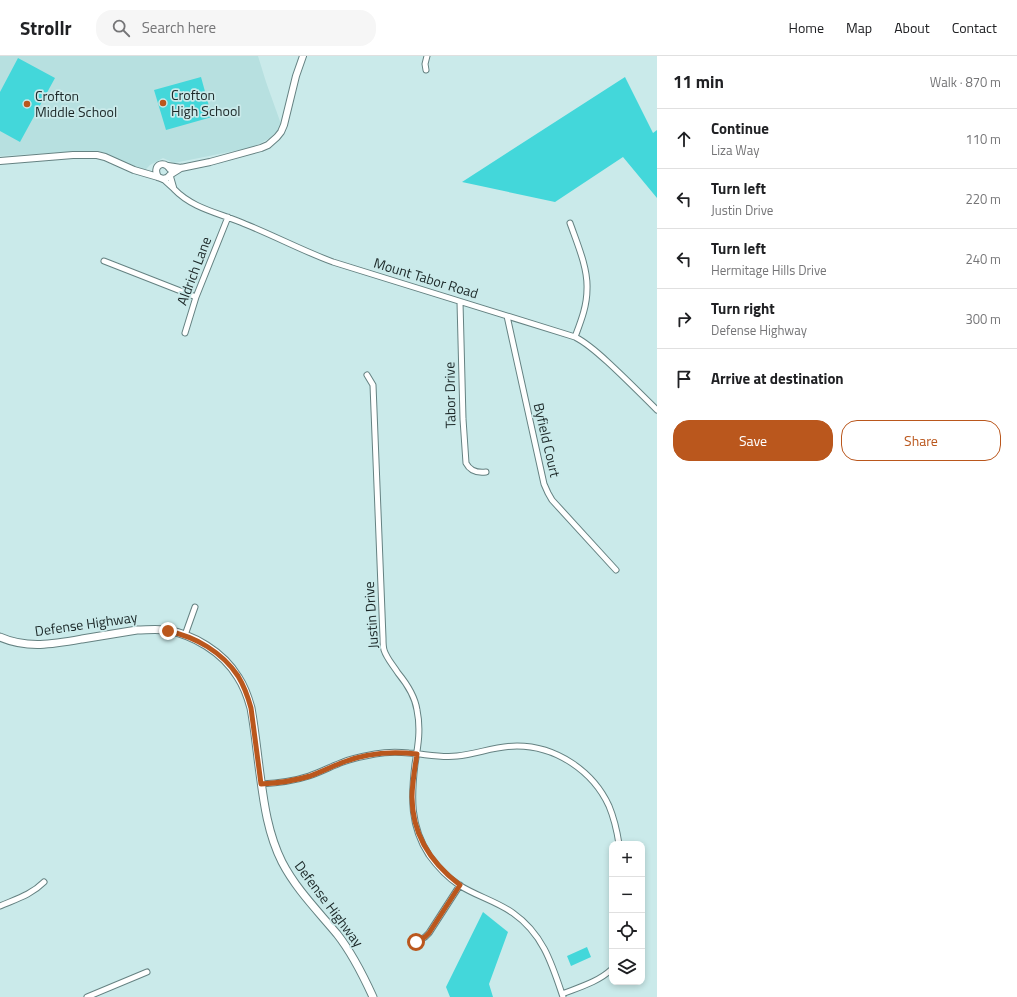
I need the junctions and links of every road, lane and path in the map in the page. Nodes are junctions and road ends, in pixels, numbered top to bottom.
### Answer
1 (303, 56) edge
2 (427, 56) edge
3 (426, 70) dead end
4 (0, 161) edge
5 (168, 166) junction
6 (157, 167) junction
7 (181, 168) junction
8 (141, 172) junction
9 (170, 175) junction
10 (160, 178) junction
11 (174, 189) junction
12 (228, 217) junction
13 (570, 223) dead end
14 (104, 261) dead end
15 (196, 297) junction
16 (460, 302) junction
17 (507, 316) junction
18 (185, 333) dead end
19 (575, 337) junction
20 (367, 375) dead end
21 (657, 410) edge
22 (486, 472) dead end
23 (616, 570) dead end
24 (194, 607) dead end
25 (185, 635) junction
26 (0, 637) edge
27 (417, 754) junction
28 (261, 784) junction
29 (618, 841) edge
30 (44, 882) dead end
31 (460, 885) junction
32 (0, 906) edge
33 (416, 942) dead end
34 (147, 972) dead end
35 (609, 972) edge
36 (563, 995) edge
37 (87, 997) edge
38 (373, 997) edge

1 - 7 street
2 - 3 street
4 - 8 street
5 - 6 street
5 - 7 street
5 - 9 street
6 - 8 street
6 - 10 street
7 - 9 street
8 - 10 street
9 - 10 street
9 - 11 street
10 - 11 street, Mount Tabor Road
11 - 12 street, Mount Tabor Road
12 - 15 street, Aldrich Lane
12 - 16 street, Mount Tabor Road
13 - 19 street
14 - 15 street
15 - 18 street, Aldrich Lane
16 - 17 street, Mount Tabor Road
16 - 22 street, Tabor Drive
17 - 19 street, Mount Tabor Road
17 - 23 street, Byfield Court
19 - 21 street, Mount Tabor Road
20 - 27 street, Justin Drive
24 - 25 street
25 - 26 main road, Defense Highway
25 - 28 main road, Defense Highway
27 - 28 street
27 - 29 street
27 - 31 street, Justin Drive
28 - 38 main road, Defense Highway
30 - 32 street
31 - 33 street
31 - 36 street, Justin Drive
34 - 37 street
35 - 36 street

